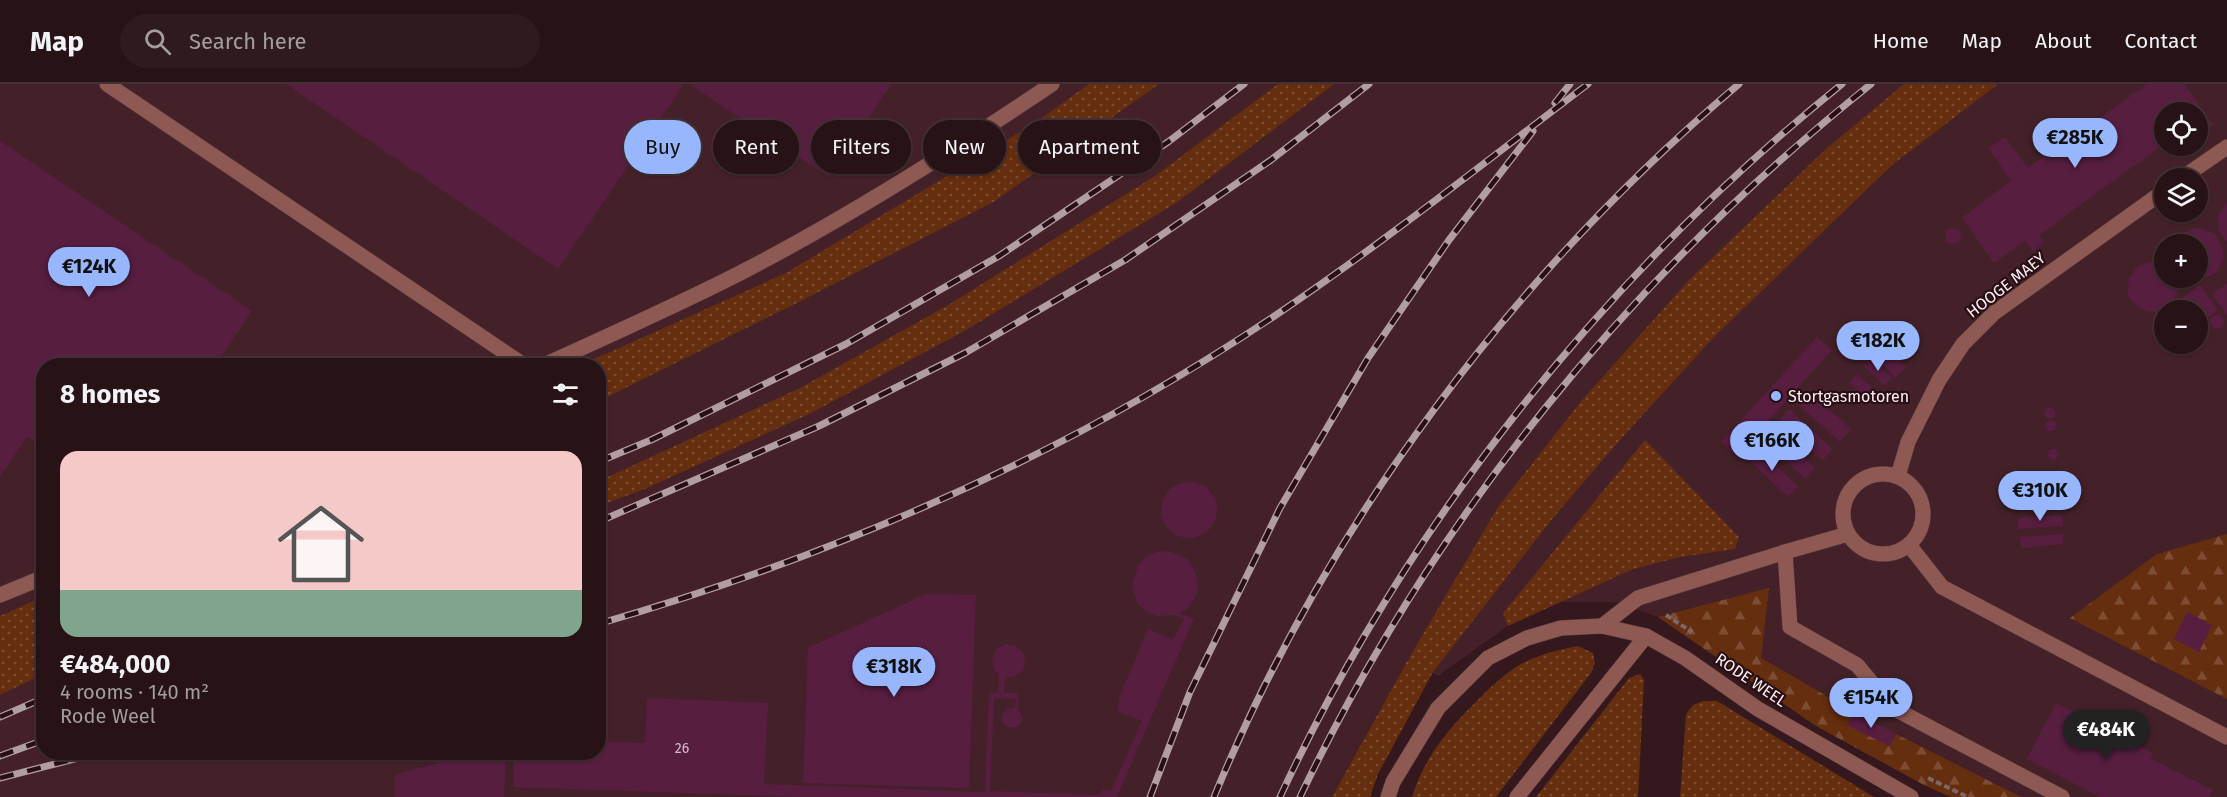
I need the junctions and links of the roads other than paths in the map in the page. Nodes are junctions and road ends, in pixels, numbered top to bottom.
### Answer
1 (107, 84) edge
2 (1052, 84) edge
3 (2227, 147) edge
4 (2197, 168) edge
5 (2154, 198) edge
6 (513, 358) edge
7 (560, 358) edge
8 (1898, 476) junction
9 (1848, 534) junction
10 (1909, 546) junction
11 (1785, 552) junction
12 (36, 580) edge
13 (0, 595) edge
14 (1602, 626) junction
15 (1646, 636) junction
16 (2227, 737) edge
17 (1388, 797) edge
18 (1517, 797) edge
19 (1911, 797) edge
20 (2062, 797) edge

1 - 6 street
2 - 7 street
3 - 4 street
5 - 8 street, HOOGE MAEY
8 - 9 street
8 - 10 street
9 - 10 street
9 - 11 street
10 - 16 street
11 - 14 street
11 - 20 street
12 - 13 street
14 - 15 street, RODE WEEL
14 - 17 street, RODE WEEL
15 - 18 street
15 - 19 street, RODE WEEL

